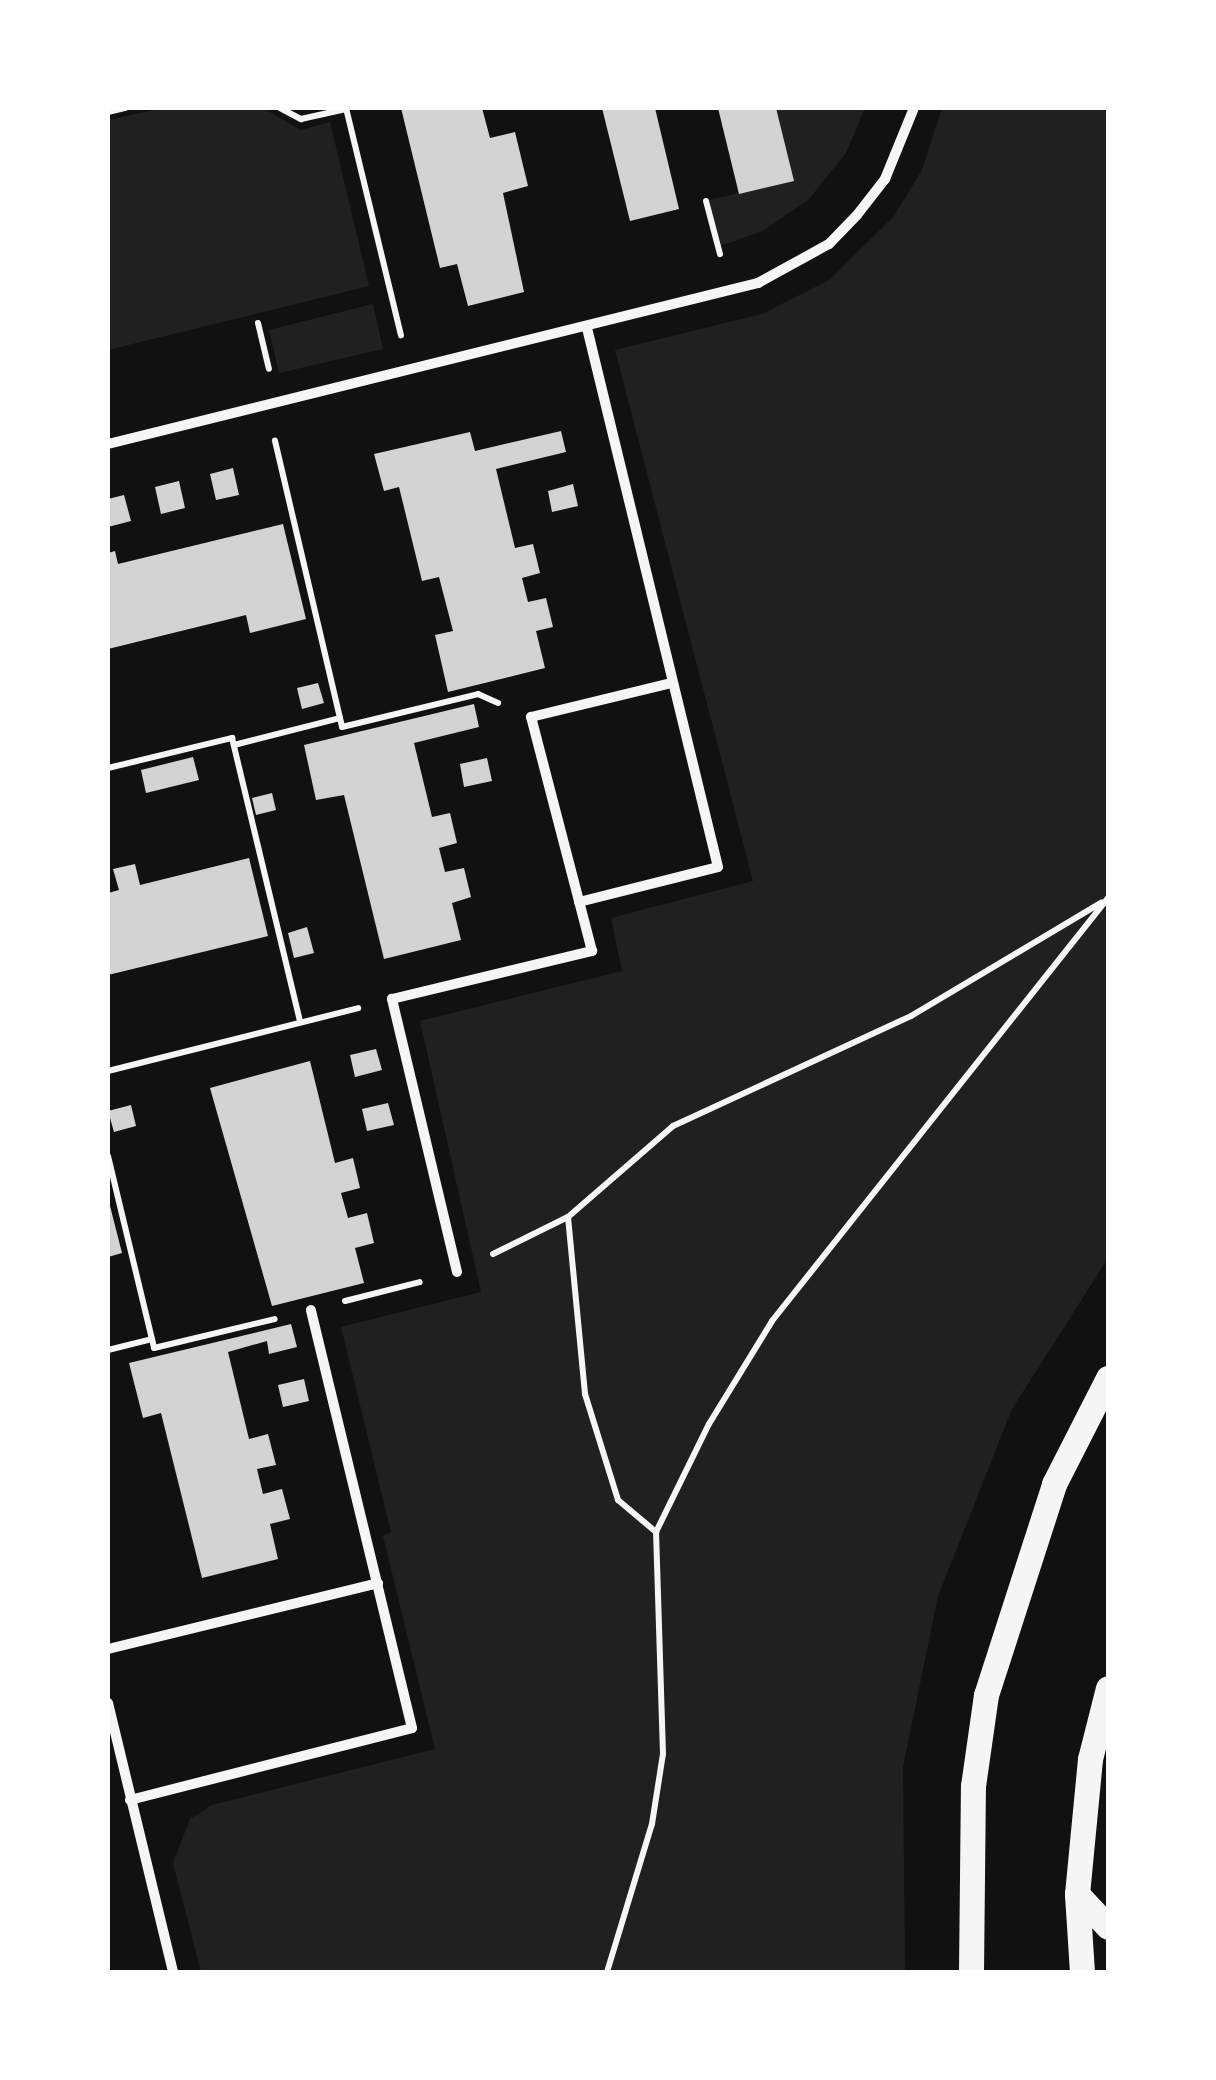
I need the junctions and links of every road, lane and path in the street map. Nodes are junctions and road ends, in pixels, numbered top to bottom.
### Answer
1 (126, 108) edge
2 (280, 108) edge
3 (346, 108) edge
4 (914, 108) edge
5 (108, 112) edge
6 (706, 201) dead end
7 (730, 294) junction
8 (588, 328) junction
9 (410, 370) junction
10 (272, 404) junction
11 (108, 444) edge
12 (672, 683) junction
13 (531, 717) junction
14 (340, 718) junction
15 (234, 745) junction
16 (108, 768) edge
17 (1108, 898) edge
18 (579, 902) junction
19 (392, 999) junction
20 (300, 1022) junction
21 (108, 1071) edge
22 (108, 1156) edge
23 (568, 1217) junction
24 (457, 1272) junction
25 (310, 1310) junction
26 (152, 1339) junction
27 (108, 1350) edge
28 (1108, 1378) edge
29 (656, 1532) junction
30 (378, 1583) junction
31 (108, 1649) edge
32 (1108, 1688) edge
33 (108, 1703) edge
34 (130, 1800) junction
35 (1078, 1894) junction
36 (1108, 1927) edge
37 (173, 1972) edge
38 (607, 1972) edge
39 (971, 1972) edge
40 (1082, 1972) edge

1 - 5 path
2 - 3 path
3 - 9 path
4 - 7 street
6 - 7 path
7 - 8 street
8 - 9 street
8 - 12 street
9 - 10 street
10 - 11 street
10 - 14 path
12 - 13 street
12 - 18 street
13 - 14 path
13 - 18 street
14 - 15 path
15 - 16 path
15 - 20 path
17 - 23 path
17 - 29 path
18 - 19 street
19 - 20 path
19 - 24 street
20 - 21 path
22 - 26 path
23 - 24 path
23 - 29 path
24 - 25 path
25 - 26 path
25 - 30 street
26 - 27 path
28 - 39 main road
29 - 38 path
30 - 31 street
30 - 34 street
32 - 35 main road
33 - 34 street
34 - 37 street
35 - 36 main road
35 - 40 main road

